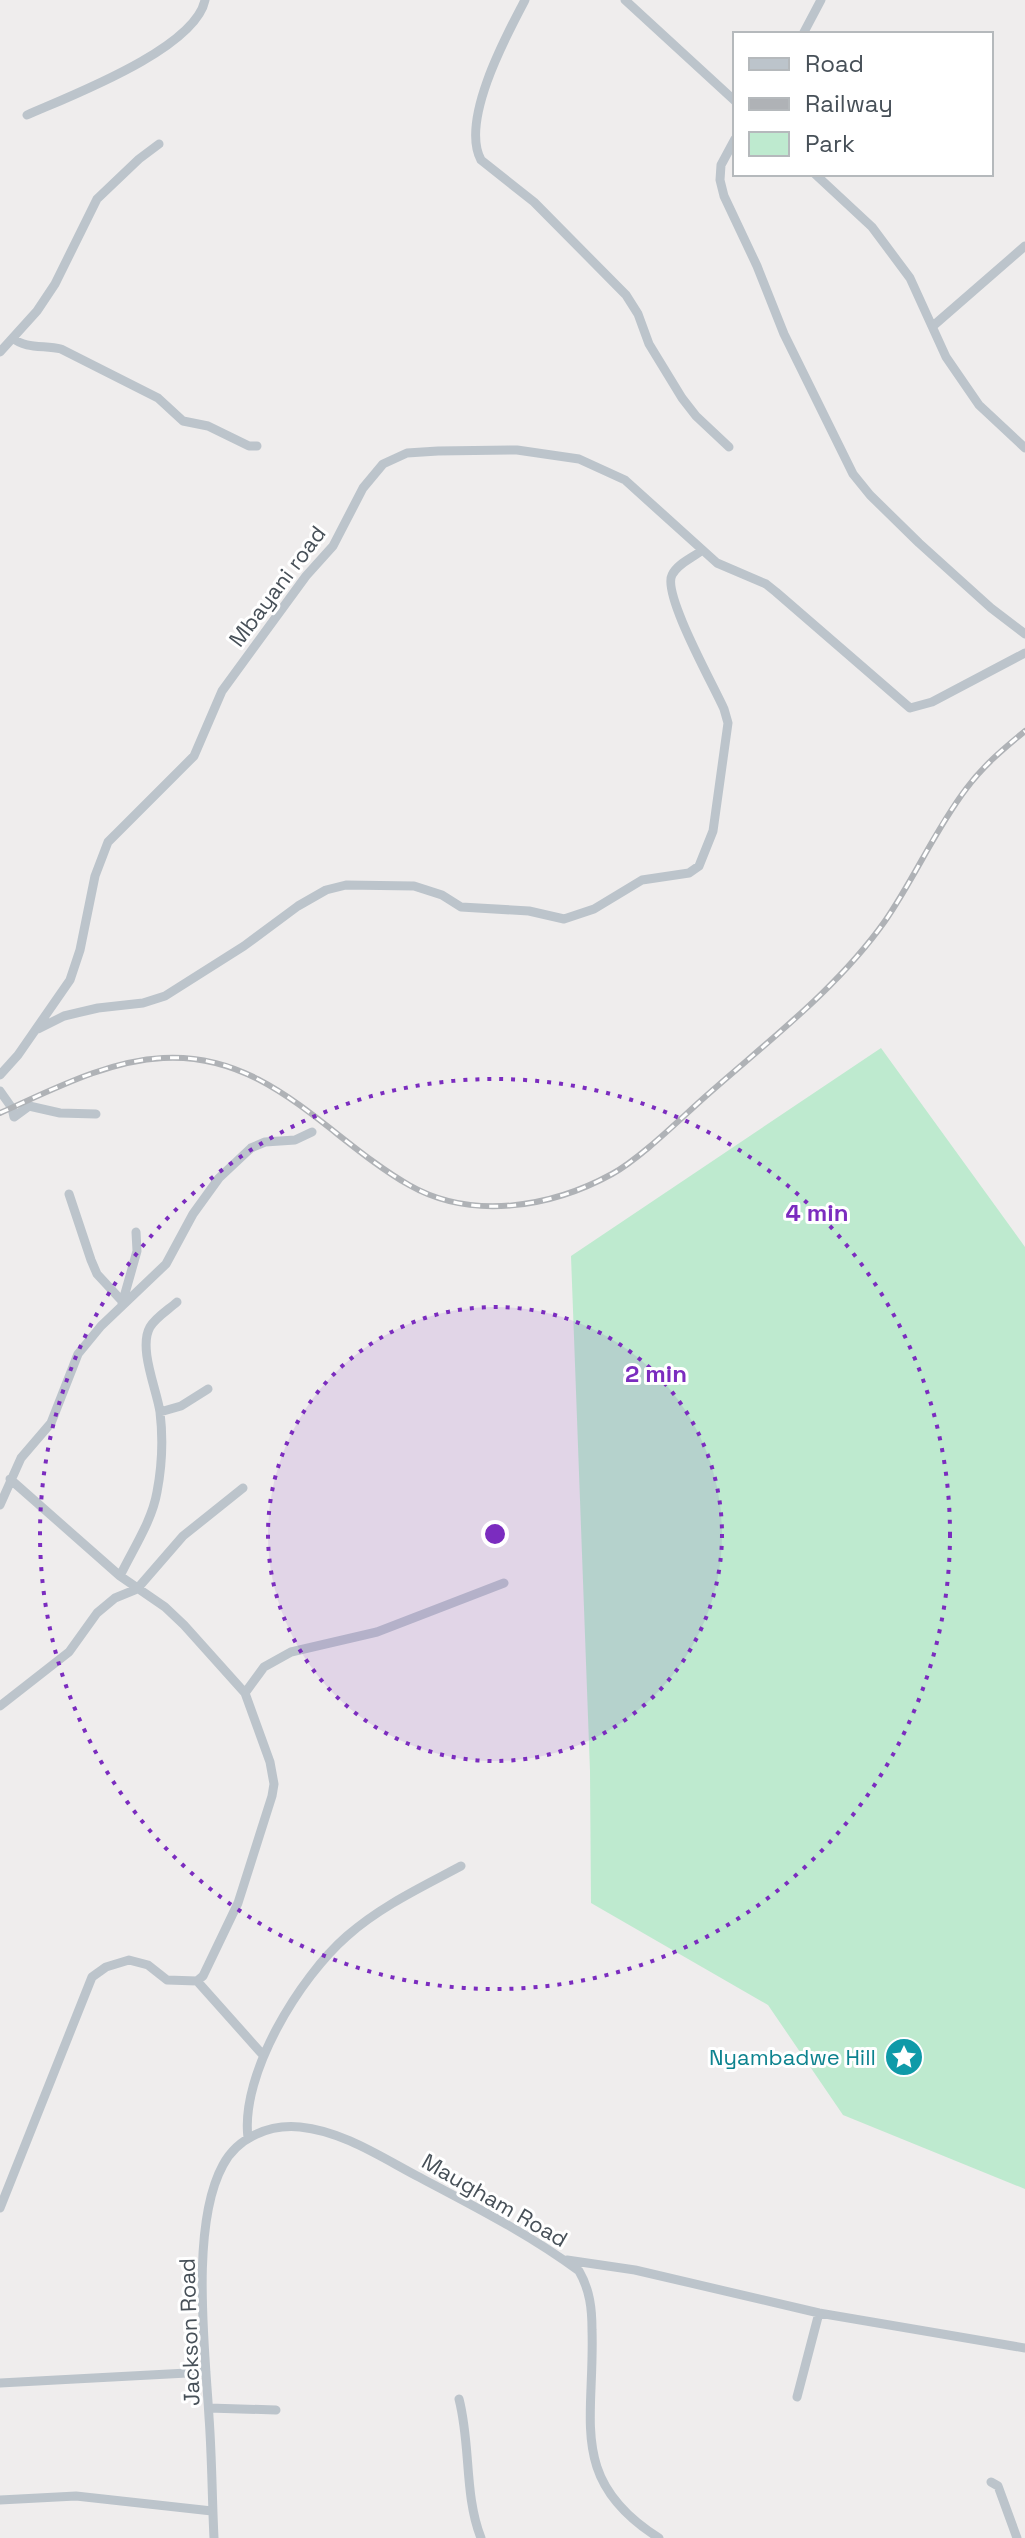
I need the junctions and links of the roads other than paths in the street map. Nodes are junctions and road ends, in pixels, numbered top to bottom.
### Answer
1 (205, 0) edge
2 (525, 0) edge
3 (625, 0) edge
4 (821, 0) edge
5 (804, 32) edge
6 (733, 99) edge
7 (27, 115) dead end
8 (733, 143) edge
9 (159, 144) dead end
10 (817, 176) edge
11 (1025, 246) edge
12 (933, 326) junction
13 (13, 338) junction
14 (0, 352) edge
15 (257, 446) dead end
16 (729, 447) dead end
17 (1025, 448) edge
18 (701, 551) junction
19 (1025, 634) edge
20 (1025, 653) edge
21 (35, 1031) junction
22 (0, 1075) edge
23 (0, 1091) edge
24 (96, 1114) dead end
25 (312, 1132) dead end
26 (69, 1194) dead end
27 (136, 1232) dead end
28 (177, 1302) dead end
29 (122, 1304) junction
30 (208, 1389) dead end
31 (160, 1412) junction
32 (10, 1479) junction
33 (243, 1488) dead end
34 (0, 1505) edge
35 (120, 1576) junction
36 (504, 1583) dead end
37 (137, 1589) junction
38 (245, 1693) junction
39 (0, 1706) edge
40 (461, 1866) dead end
41 (197, 1981) junction
42 (263, 2055) junction
43 (248, 2138) junction
44 (0, 2208) edge
45 (563, 2259) junction
46 (819, 2313) junction
47 (1025, 2348) edge
48 (206, 2372) junction
49 (0, 2383) edge
50 (797, 2397) dead end
51 (459, 2399) dead end
52 (209, 2408) junction
53 (276, 2410) dead end
54 (991, 2482) dead end
55 (0, 2500) edge
56 (212, 2511) junction
57 (214, 2538) edge
58 (481, 2538) edge
59 (659, 2538) edge
60 (1017, 2538) edge

1 - 7 street
2 - 16 street
3 - 6 street
4 - 5 street
8 - 19 street
9 - 13 street
10 - 12 street
11 - 12 street
12 - 17 street
13 - 14 street
13 - 15 street
18 - 20 street, Mbayani road
18 - 21 street, Mbayani road
18 - 21 street
21 - 22 street, Mbayani road
23 - 24 street
25 - 29 street
26 - 29 street
27 - 29 street
28 - 31 street
29 - 32 street
30 - 31 street
31 - 35 street
32 - 34 street
32 - 35 street
33 - 37 street
35 - 37 street
36 - 38 street
37 - 38 street
37 - 39 street
38 - 41 street
40 - 42 street
41 - 42 street
41 - 44 street
42 - 43 street
43 - 45 street, Maugham Road
43 - 48 street, Jackson Road
45 - 46 street
45 - 59 street, Maugham Road
46 - 47 street
46 - 50 street
48 - 49 street
48 - 52 street, Jackson Road
51 - 58 street
52 - 53 street
52 - 56 street, Jackson Road
54 - 60 street
55 - 56 street
56 - 57 street, Jackson Road

